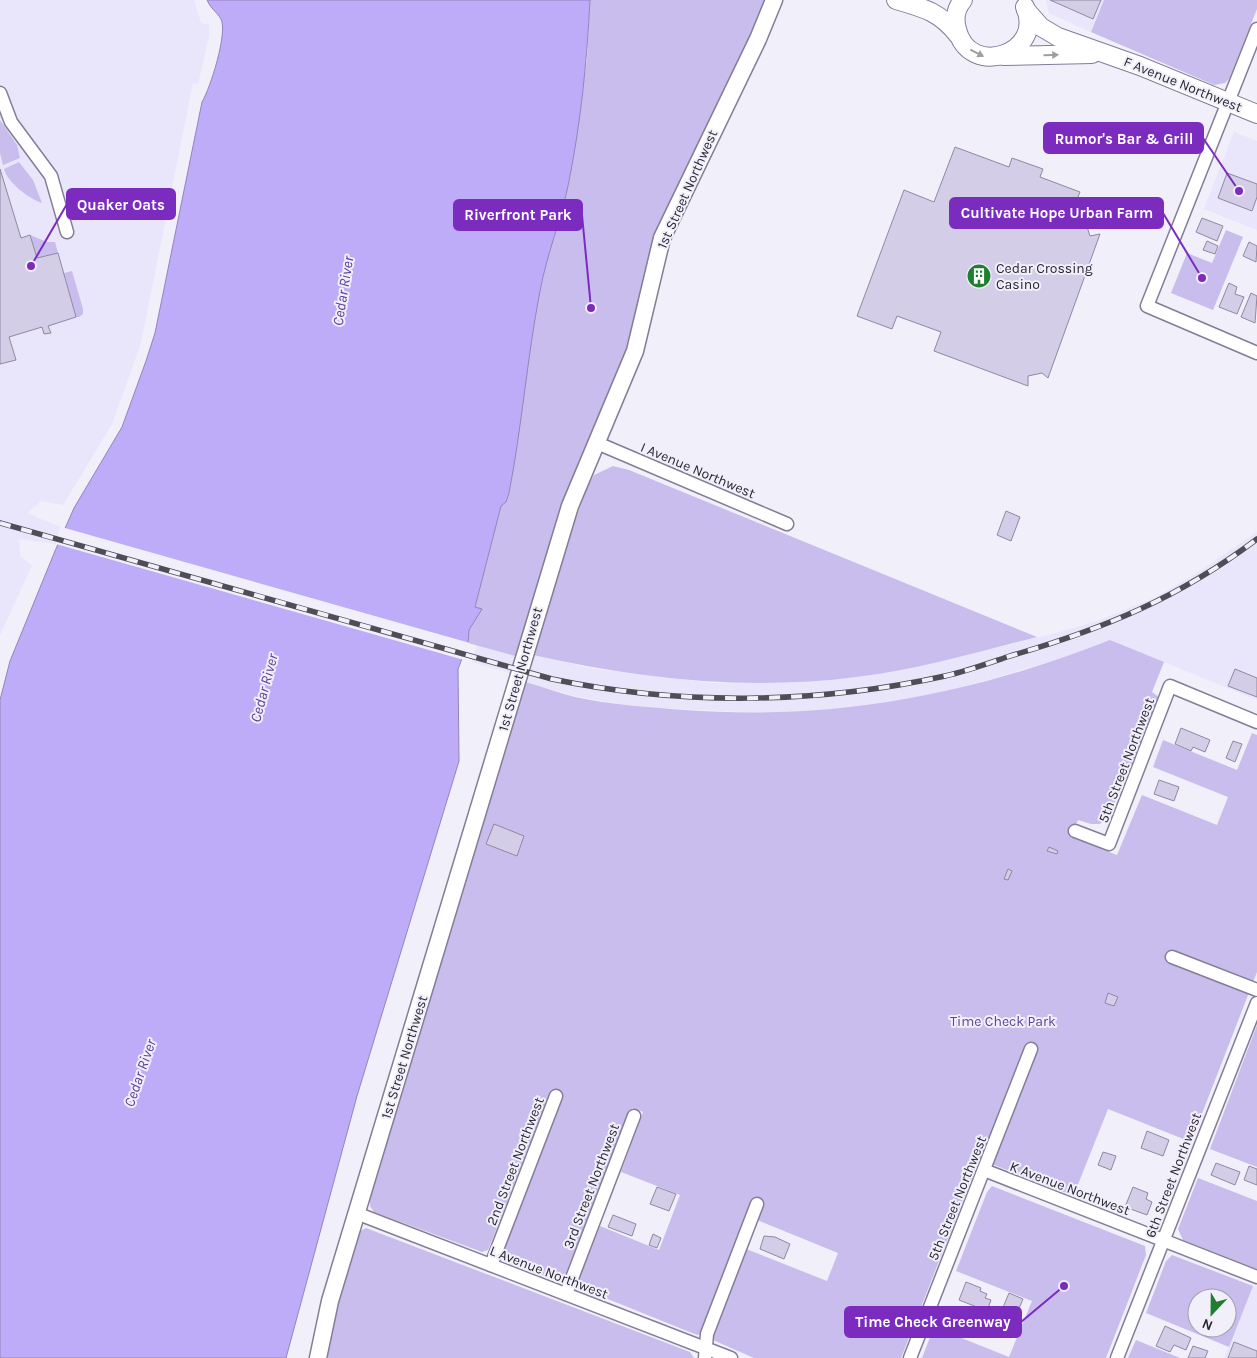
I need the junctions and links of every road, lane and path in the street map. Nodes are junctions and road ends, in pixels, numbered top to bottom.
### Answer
1 (774, 0) edge
2 (896, 0) edge
3 (963, 0) edge
4 (1024, 5) edge
5 (1257, 29) edge
6 (958, 35) junction
7 (1108, 54) junction
8 (1003, 56) junction
9 (0, 93) edge
10 (1228, 102) junction
11 (1257, 114) edge
12 (67, 232) dead end
13 (1257, 353) edge
14 (597, 444) junction
15 (787, 524) dead end
16 (1257, 722) edge
17 (1075, 831) dead end
18 (1172, 957) dead end
19 (1257, 990) edge
20 (1257, 1003) edge
21 (1031, 1049) dead end
22 (556, 1096) dead end
23 (634, 1116) dead end
24 (984, 1170) junction
25 (757, 1204) dead end
26 (356, 1213) junction
27 (1163, 1241) junction
28 (490, 1265) junction
29 (1257, 1277) edge
30 (566, 1294) junction
31 (705, 1353) edge
32 (318, 1358) edge
33 (731, 1358) edge
34 (910, 1358) edge
35 (1117, 1358) edge

1 - 14 street, 1st Street Northwest
2 - 6 main road
3 - 6 main road
4 - 7 main road, F Avenue Northwest
4 - 8 main road
5 - 10 street
6 -> 8 main road, F Avenue Northwest
8 -> 7 main road, F Avenue Northwest
7 - 10 main road, F Avenue Northwest
9 - 12 street
10 - 11 main road, F Avenue Northwest
10 - 13 street
14 - 15 street, I Avenue Northwest
14 - 26 street, 1st Street Northwest
16 - 17 street, 5th Street Northwest
18 - 19 street
20 - 27 street, 6th Street Northwest
21 - 24 street, 5th Street Northwest
22 - 28 street, 2nd Street Northwest
23 - 30 street, 3rd Street Northwest
24 - 27 street, K Avenue Northwest
24 - 34 street, 5th Street Northwest
25 - 31 street
26 - 28 street, L Avenue Northwest
26 - 32 street, 1st Street Northwest
27 - 29 street, K Avenue Northwest
27 - 35 street, 6th Street Northwest
28 - 30 street, L Avenue Northwest
30 - 31 street, L Avenue Northwest
31 - 33 street, L Avenue Northwest

